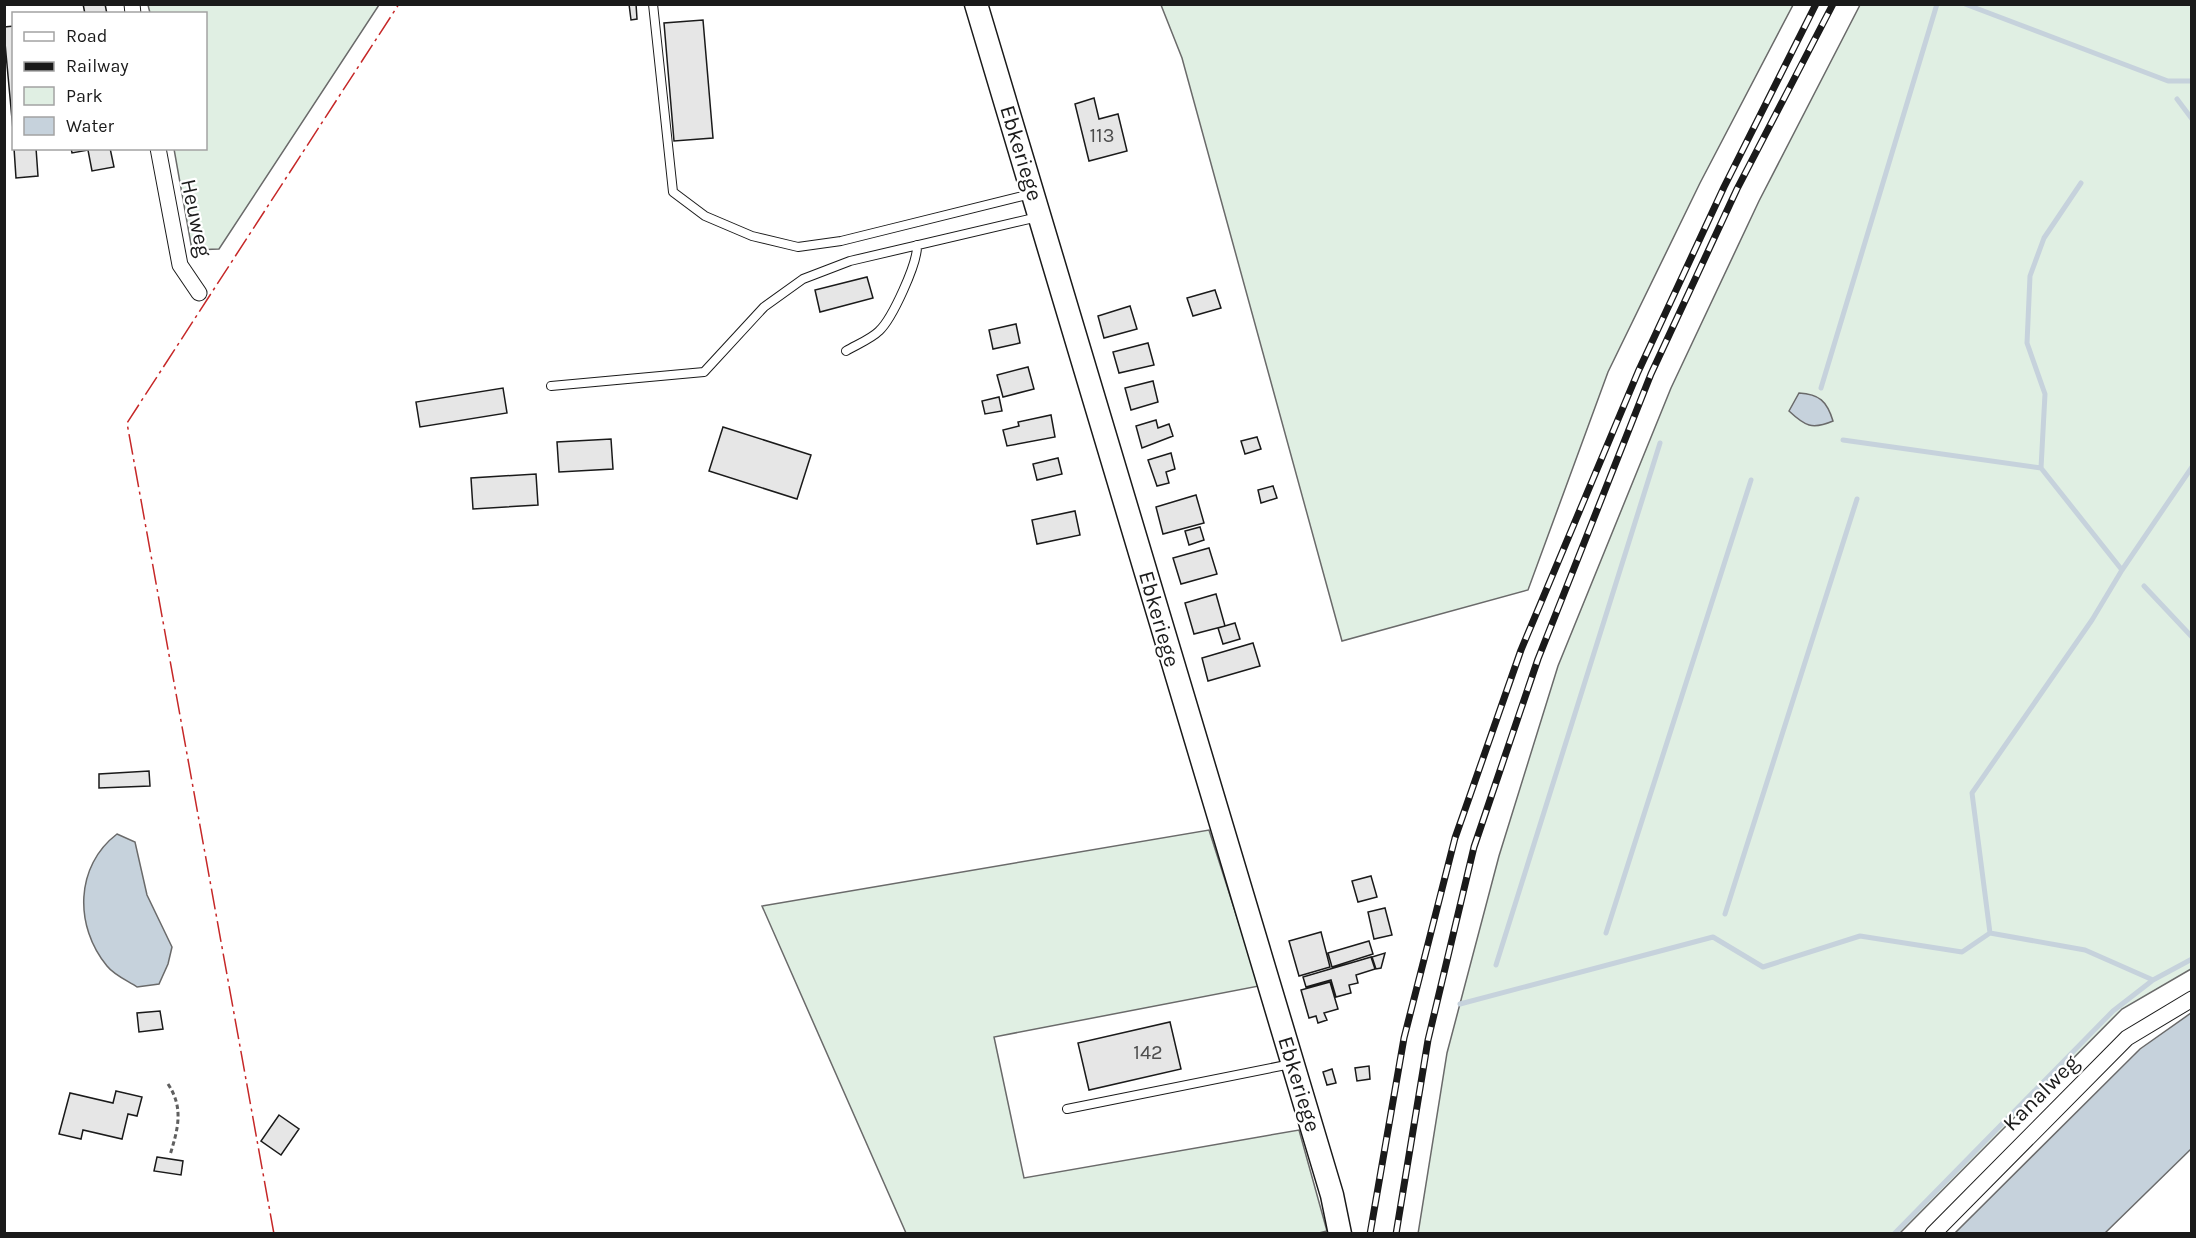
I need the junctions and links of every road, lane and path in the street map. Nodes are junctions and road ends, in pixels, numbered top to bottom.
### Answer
1 (653, 4) edge
2 (976, 4) edge
3 (158, 150) edge
4 (1033, 194) junction
5 (1040, 217) junction
6 (917, 245) junction
7 (199, 293) dead end
8 (846, 351) dead end
9 (551, 386) dead end
10 (2192, 999) edge
11 (1293, 1064) junction
12 (168, 1084) dead end
13 (1067, 1109) dead end
14 (170, 1155) dead end
15 (1340, 1233) edge
16 (1933, 1233) edge

1 - 4 lane
2 - 4 street, Ebkeriege
3 - 7 street, Heuweg
4 - 5 street, Ebkeriege
5 - 6 lane
5 - 11 street, Ebkeriege
6 - 8 lane
6 - 9 lane
10 - 16 street, Kanalweg
11 - 13 lane
11 - 15 street, Ebkeriege
12 - 14 path

